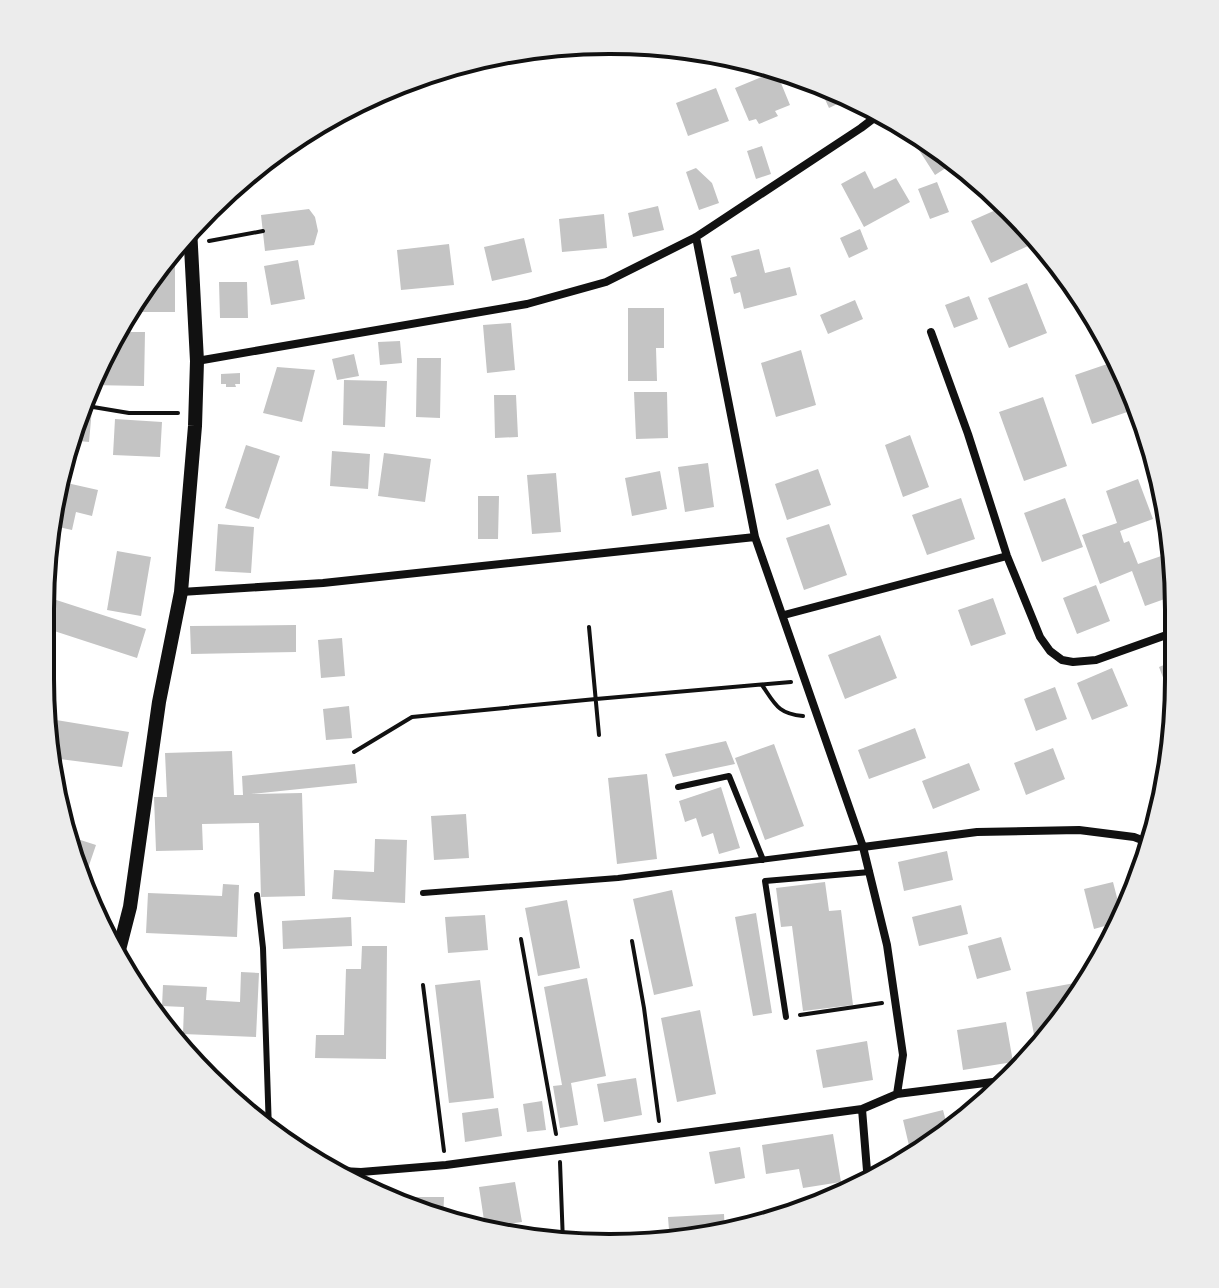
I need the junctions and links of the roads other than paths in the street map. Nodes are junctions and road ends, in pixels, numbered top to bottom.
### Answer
1 (872, 120) edge
2 (696, 237) junction
3 (191, 244) edge
4 (931, 332) dead end
5 (197, 361) junction
6 (755, 537) junction
7 (1007, 556) junction
8 (181, 592) junction
9 (784, 615) junction
10 (1165, 635) edge
11 (678, 787) dead end
12 (1141, 840) edge
13 (863, 847) junction
14 (763, 860) junction
15 (870, 872) junction
16 (423, 893) dead end
17 (257, 895) dead end
18 (120, 942) edge
19 (786, 1017) road end
20 (990, 1082) edge
21 (897, 1094) junction
22 (862, 1109) junction
23 (269, 1117) edge
24 (867, 1171) edge
25 (354, 1172) edge

1 - 2 street
2 - 5 street
2 - 6 street
3 - 5 street
4 - 7 street
5 - 8 street
6 - 8 street
6 - 9 street
7 - 9 street
7 - 10 street
8 - 18 street
9 - 13 street
11 - 14 lane
12 - 13 street
13 - 14 lane
13 - 15 street
14 - 16 lane
15 - 19 lane
15 - 21 street
17 - 23 lane
20 - 21 street
21 - 22 street
22 - 24 street
22 - 25 street

